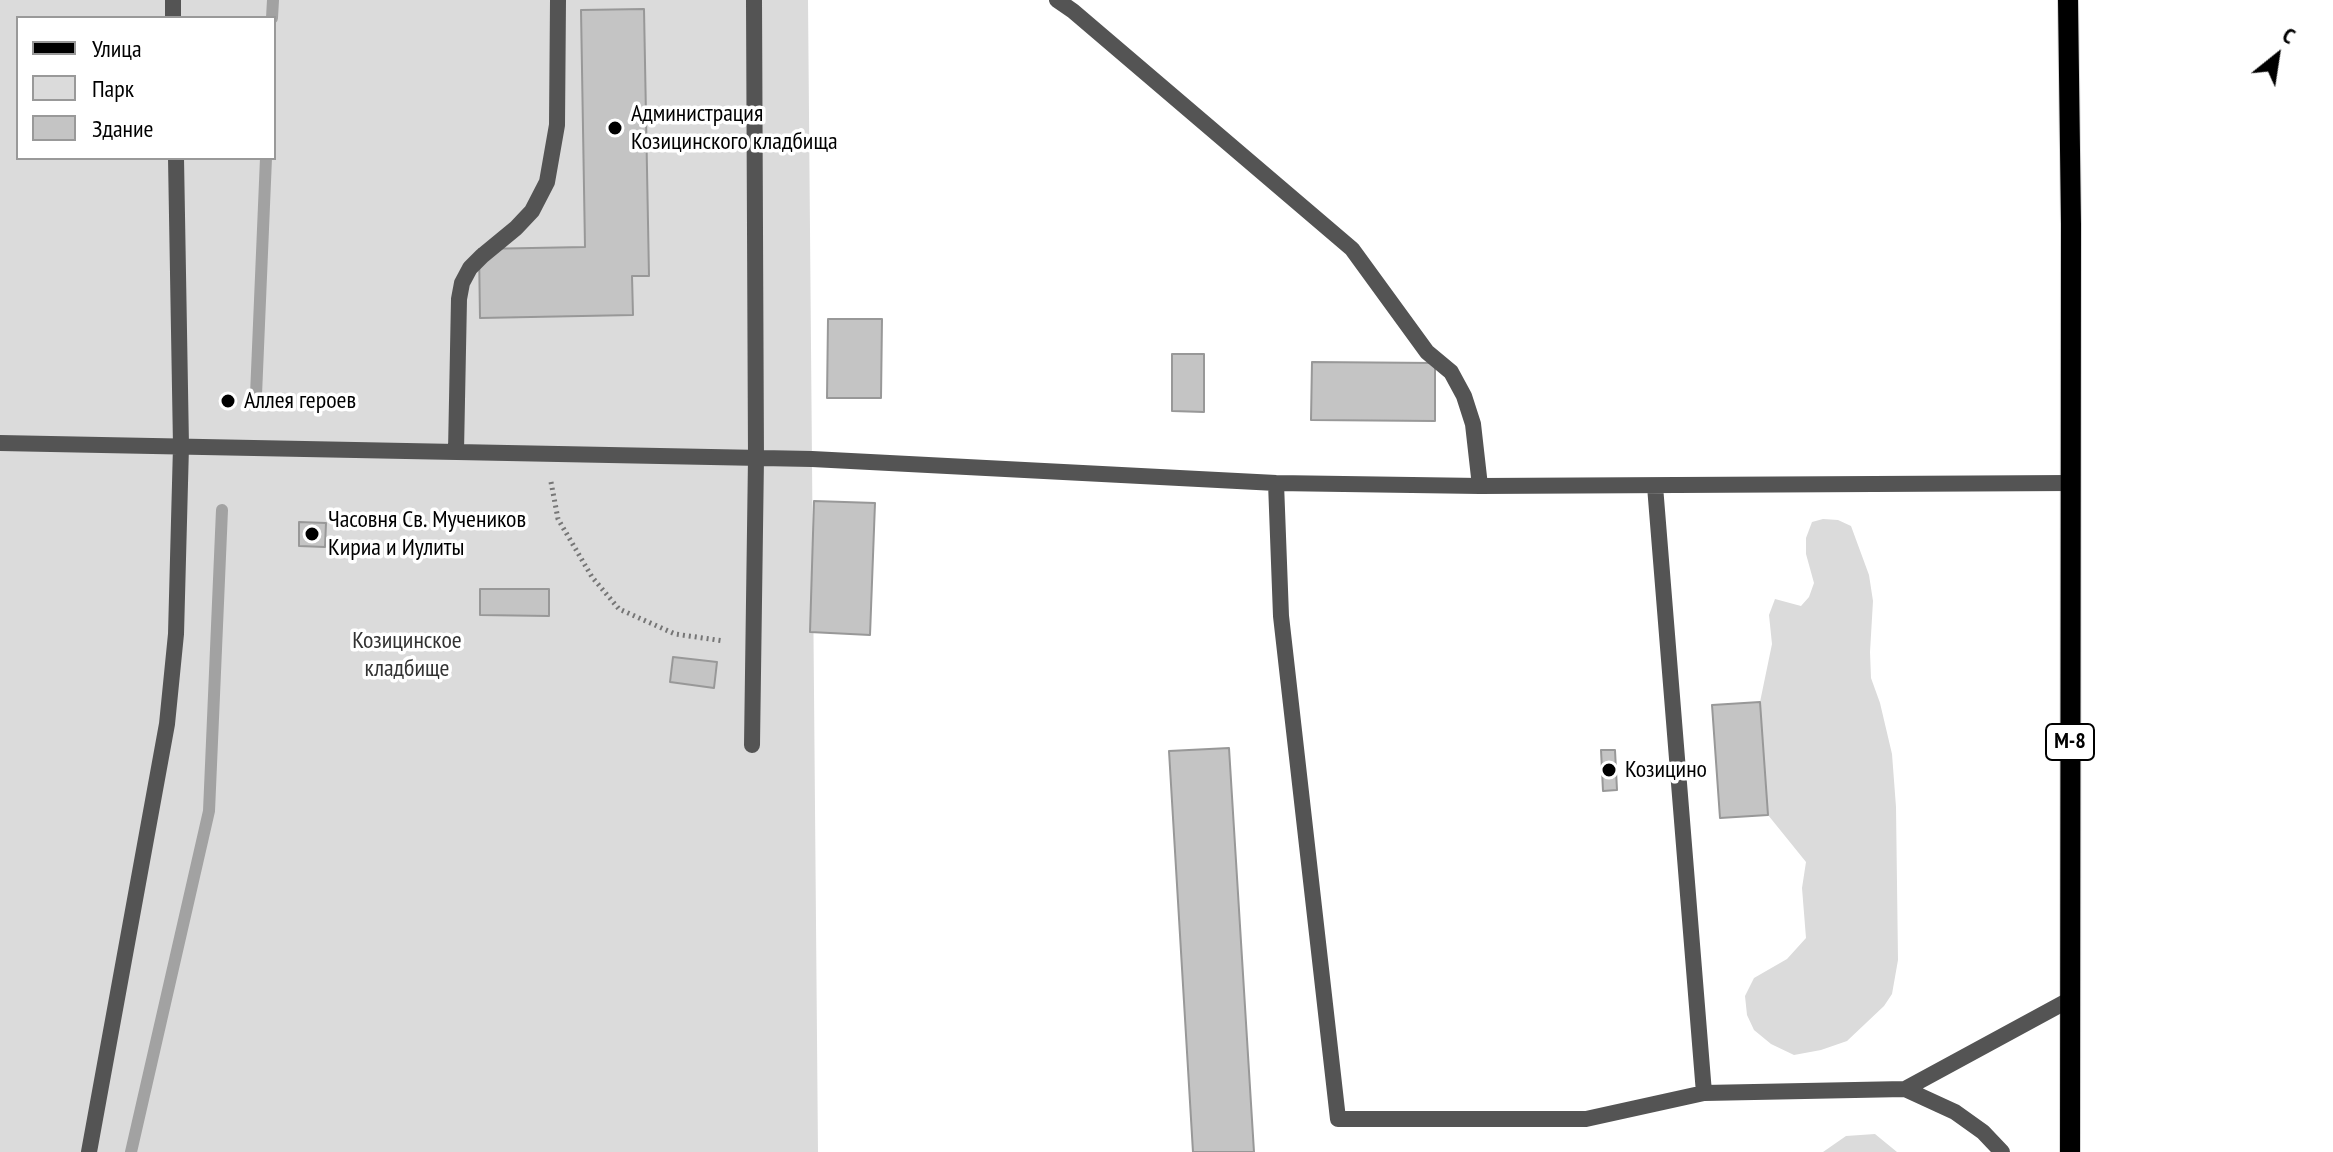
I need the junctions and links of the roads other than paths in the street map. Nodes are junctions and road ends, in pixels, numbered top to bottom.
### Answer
1 (558, 0) edge
2 (754, 0) edge
3 (1057, 0) edge
4 (2068, 0) edge
5 (176, 160) edge
6 (0, 443) edge
7 (181, 446) junction
8 (456, 451) junction
9 (756, 458) junction
10 (1276, 483) junction
11 (2070, 483) junction
12 (1480, 486) junction
13 (1655, 486) junction
14 (752, 745) dead end
15 (2069, 1000) junction
16 (1905, 1089) junction
17 (1704, 1093) junction
18 (89, 1152) edge
19 (2002, 1152) edge
20 (2070, 1152) edge

1 - 8 lane
2 - 9 lane
3 - 12 lane
4 - 11 main road, М-8
5 - 7 lane
6 - 7 lane
7 - 8 lane
7 - 18 lane
8 - 9 lane
9 - 10 lane
9 - 14 lane
10 - 12 lane
10 - 17 lane
11 - 13 lane
11 - 15 main road, М-8
12 - 13 lane
13 - 17 lane
15 - 16 lane
15 - 20 main road, М-8
16 - 17 lane
16 - 19 lane

